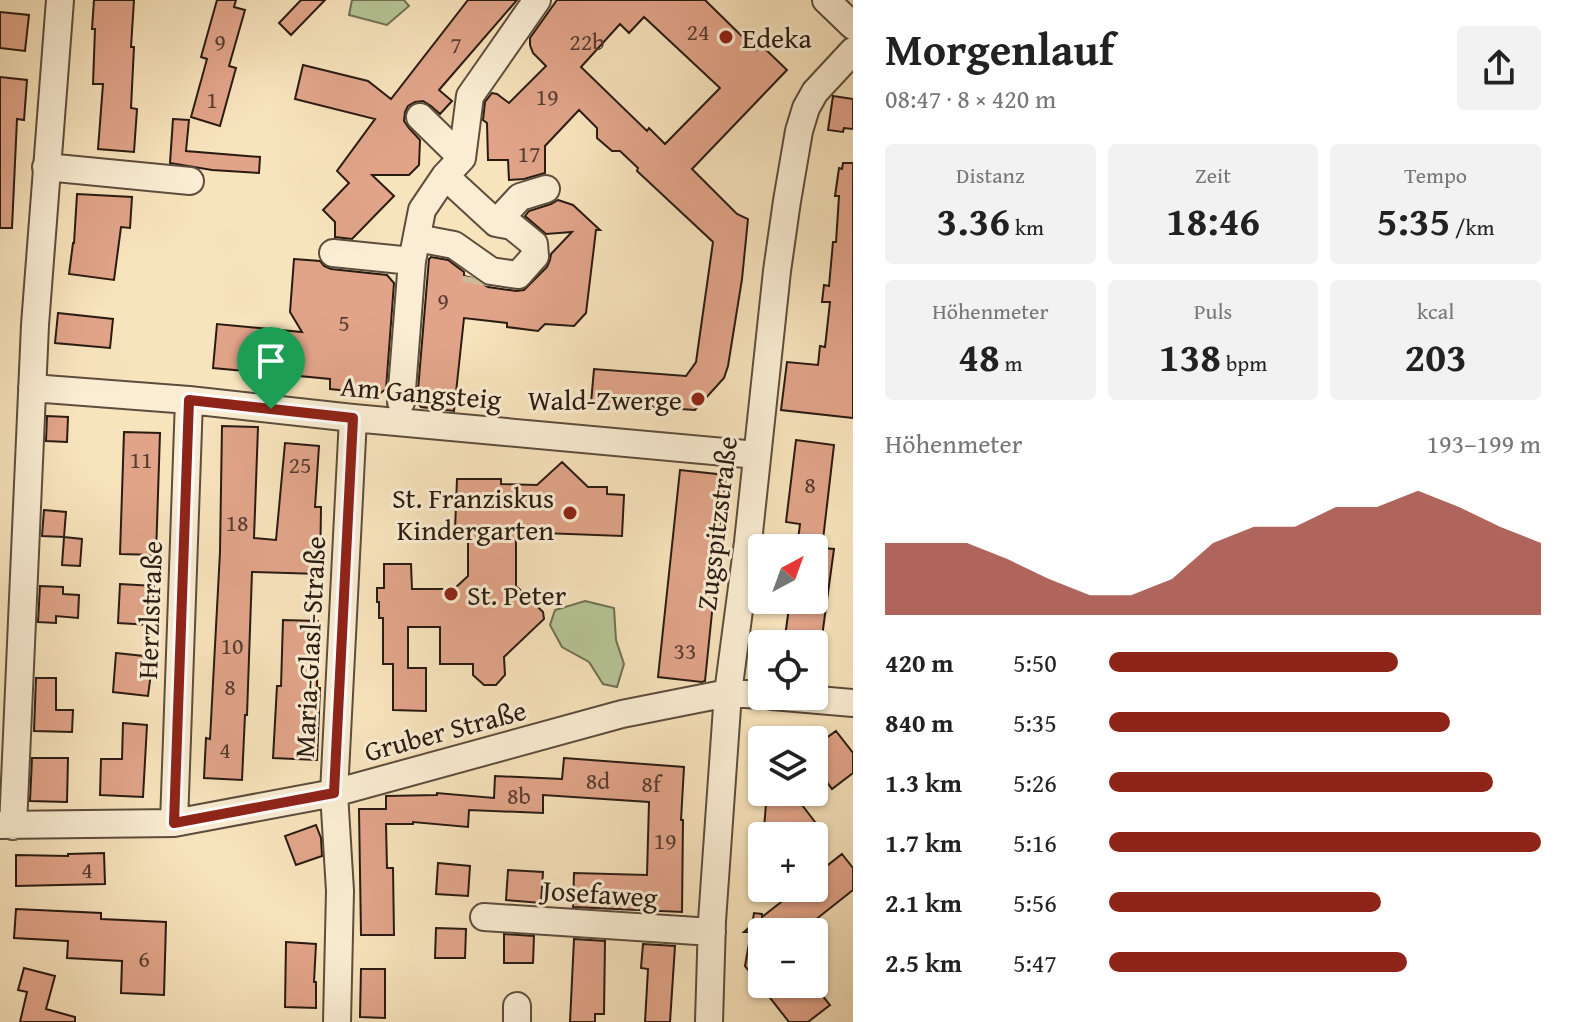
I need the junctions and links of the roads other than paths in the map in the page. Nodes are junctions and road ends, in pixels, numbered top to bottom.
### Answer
1 (60, 0) edge
2 (537, 0) edge
3 (826, 0) edge
4 (853, 26) edge
5 (853, 51) edge
6 (420, 117) dead end
7 (46, 167) junction
8 (454, 167) junction
9 (190, 181) dead end
10 (546, 189) dead end
11 (496, 223) junction
12 (414, 250) junction
13 (333, 253) dead end
14 (32, 388) junction
15 (189, 400) junction
16 (401, 402) dead end
17 (353, 418) junction
18 (757, 455) junction
19 (728, 693) junction
20 (748, 694) edge
21 (828, 701) edge
22 (853, 703) edge
23 (334, 793) junction
24 (174, 823) junction
25 (6, 826) edge
26 (484, 917) dead end
27 (712, 932) junction
28 (337, 1022) edge
29 (709, 1022) edge

1 - 7 street
2 - 8 street
3 - 4 street
5 - 18 street, Zugspitzstraße
6 - 8 street
7 - 9 street
7 - 14 street
8 - 11 street
8 - 12 street
10 - 11 street
11 - 12 street
12 - 13 street
12 - 16 street
14 - 15 street, Am Gangsteig
14 - 25 street
15 - 17 street, Am Gangsteig
15 - 24 street, Herzlstraße
17 - 18 street, Am Gangsteig
17 - 23 street, Maria-Glasl-Straße
18 - 19 street, Zugspitzstraße
19 - 20 street, Gruber Straße
19 - 23 street, Gruber Straße
19 - 27 street, Zugspitzstraße
21 - 22 street
23 - 24 street, Gruber Straße
23 - 28 street, Maria-Glasl-Straße
24 - 25 street, Gruber Straße
26 - 27 street, Josefaweg
27 - 29 street, Zugspitzstraße

